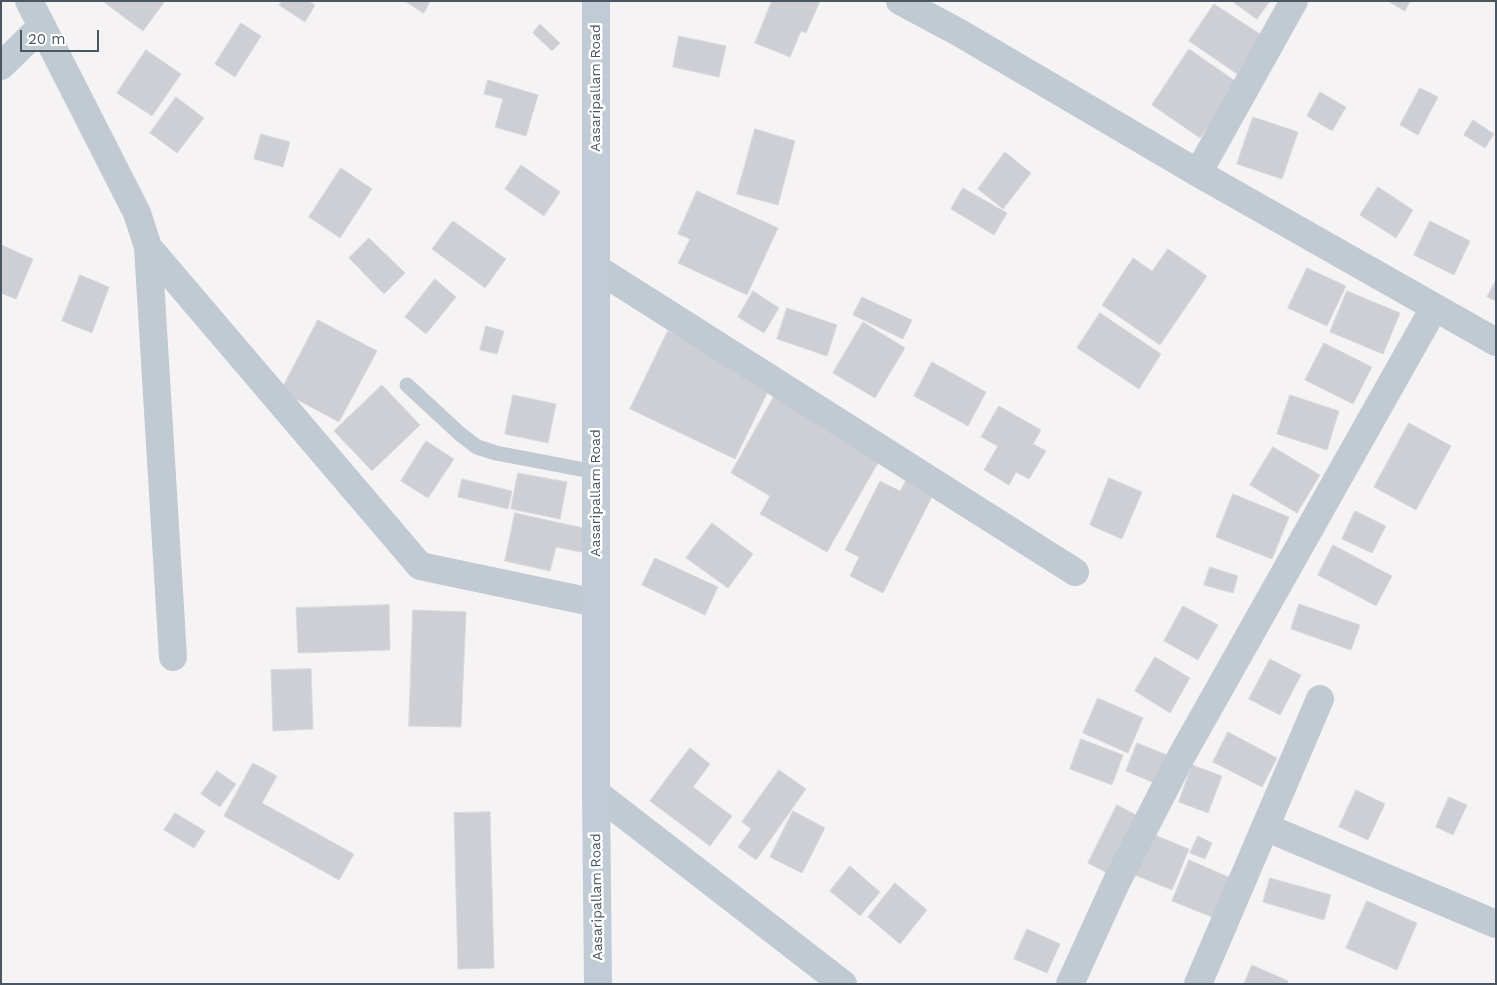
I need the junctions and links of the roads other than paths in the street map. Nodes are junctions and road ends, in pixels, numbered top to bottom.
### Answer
1 (29, 1) edge
2 (596, 1) edge
3 (900, 1) edge
4 (1294, 1) edge
5 (42, 26) junction
6 (1, 66) edge
7 (1198, 173) junction
8 (148, 247) junction
9 (596, 268) junction
10 (1434, 308) junction
11 (1496, 342) edge
12 (407, 386) dead end
13 (596, 472) junction
14 (1076, 572) dead end
15 (596, 603) junction
16 (173, 657) dead end
17 (1320, 699) dead end
18 (596, 793) junction
19 (1265, 827) junction
20 (1496, 924) edge
21 (598, 984) edge
22 (844, 984) edge
23 (1070, 984) edge
24 (1198, 984) edge

1 - 5 street
2 - 9 main road, Aasaripallam Road
3 - 7 street
4 - 7 street
5 - 6 street
5 - 8 street
7 - 10 street
8 - 15 street
8 - 16 street
9 - 13 main road, Aasaripallam Road
9 - 14 street
10 - 11 street
10 - 23 street
12 - 13 lane
13 - 15 main road, Aasaripallam Road
15 - 18 main road, Aasaripallam Road
17 - 19 street
18 - 21 main road, Aasaripallam Road
18 - 22 street
19 - 20 street
19 - 24 street

